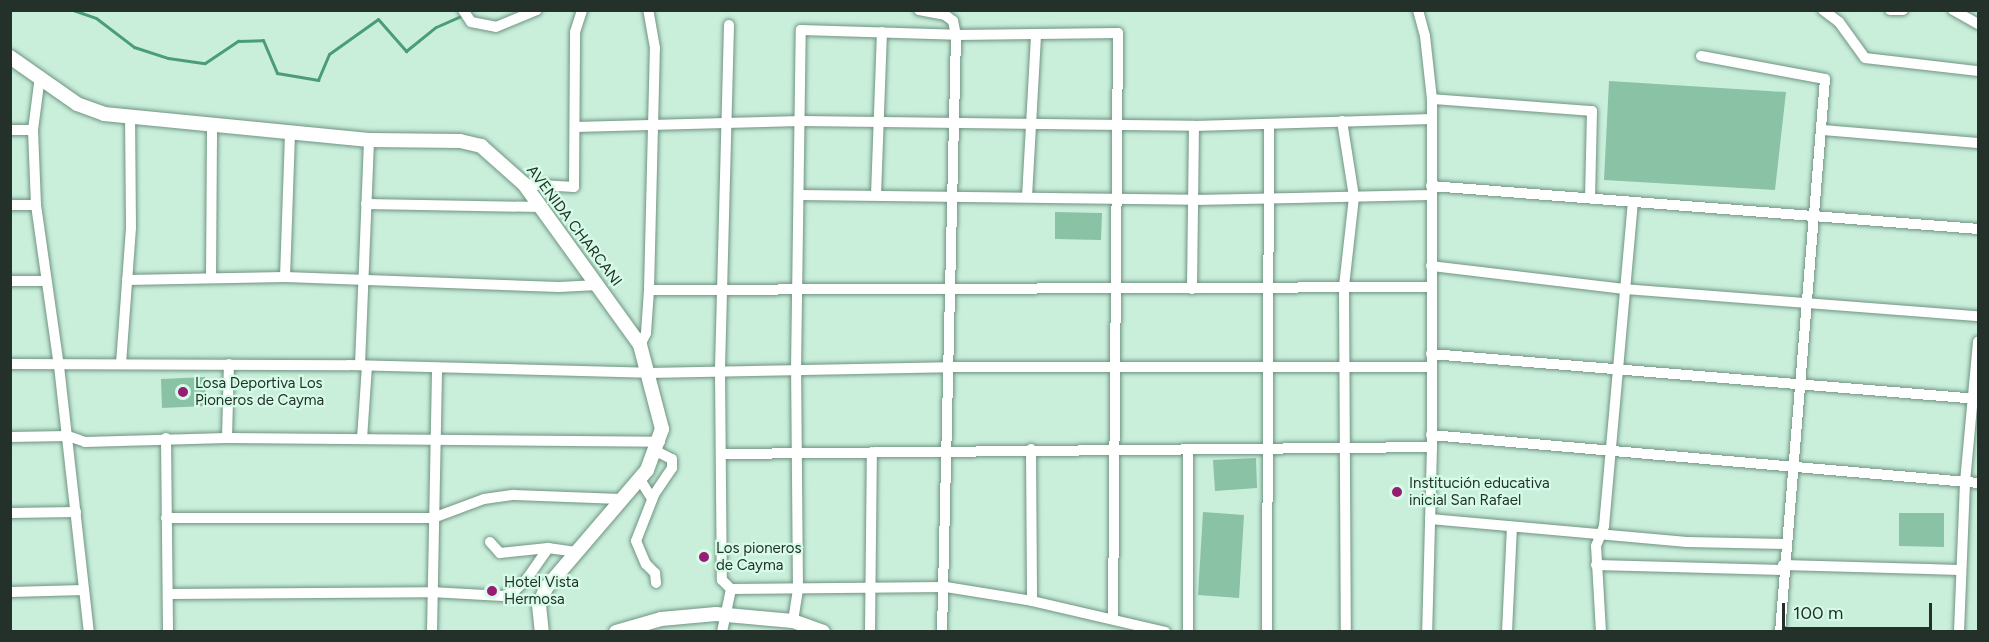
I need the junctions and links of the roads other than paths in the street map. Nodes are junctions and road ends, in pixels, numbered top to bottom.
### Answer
1 (463, 10) edge
2 (537, 10) edge
3 (582, 10) edge
4 (648, 10) edge
5 (919, 10) edge
6 (1418, 10) edge
7 (1823, 10) edge
8 (1890, 10) edge
9 (1903, 10) edge
10 (1953, 10) edge
11 (1978, 24) edge
12 (729, 26) dead end
13 (882, 32) junction
14 (956, 34) junction
15 (1036, 34) junction
16 (1701, 56) dead end
17 (10, 57) edge
18 (1978, 71) edge
19 (40, 76) junction
20 (1432, 99) junction
21 (130, 119) junction
22 (1432, 119) junction
23 (878, 120) junction
24 (801, 121) junction
25 (1342, 121) junction
26 (952, 122) junction
27 (653, 123) junction
28 (726, 123) junction
29 (1269, 124) junction
30 (212, 125) junction
31 (1031, 126) junction
32 (1120, 126) junction
33 (1194, 126) junction
34 (575, 127) junction
35 (10, 130) edge
36 (33, 130) junction
37 (1822, 130) junction
38 (290, 132) junction
39 (369, 140) junction
40 (1978, 143) edge
41 (524, 184) junction
42 (1431, 190) junction
43 (800, 195) junction
44 (876, 195) junction
45 (953, 195) junction
46 (1028, 197) junction
47 (1354, 197) junction
48 (1267, 198) junction
49 (1590, 198) junction
50 (1116, 199) junction
51 (1194, 200) junction
52 (1633, 202) junction
53 (36, 204) junction
54 (366, 204) junction
55 (10, 205) edge
56 (541, 207) junction
57 (1816, 217) junction
58 (1978, 229) edge
59 (1431, 266) junction
60 (285, 277) junction
61 (212, 278) junction
62 (364, 279) junction
63 (127, 280) junction
64 (10, 281) edge
65 (45, 281) junction
66 (598, 285) junction
67 (1344, 286) junction
68 (948, 287) junction
69 (1431, 287) junction
70 (796, 289) junction
71 (1267, 289) junction
72 (1624, 289) junction
73 (650, 290) junction
74 (722, 290) junction
75 (1117, 290) junction
76 (1192, 290) junction
77 (1810, 302) junction
78 (1978, 316) edge
79 (1978, 342) edge
80 (640, 345) junction
81 (1431, 354) junction
82 (10, 364) edge
83 (121, 364) junction
84 (229, 364) junction
85 (59, 366) junction
86 (363, 366) junction
87 (948, 367) junction
88 (1431, 367) junction
89 (437, 368) junction
90 (1115, 368) junction
91 (1346, 368) junction
92 (1616, 368) junction
93 (1268, 369) junction
94 (796, 370) junction
95 (720, 371) junction
96 (648, 373) junction
97 (1801, 383) junction
98 (1976, 399) edge
99 (1431, 435) junction
100 (68, 436) junction
101 (10, 437) edge
102 (166, 438) junction
103 (227, 438) junction
104 (362, 439) junction
105 (435, 440) junction
106 (658, 447) junction
107 (1346, 447) junction
108 (1432, 447) junction
109 (1116, 448) junction
110 (1268, 448) junction
111 (1031, 449) junction
112 (1188, 449) junction
113 (947, 451) junction
114 (872, 452) junction
115 (797, 453) junction
116 (1610, 453) junction
117 (721, 454) junction
118 (1791, 465) junction
119 (639, 478) junction
120 (1965, 482) junction
121 (1978, 483) edge
122 (621, 499) junction
123 (652, 499) junction
124 (76, 512) junction
125 (10, 513) edge
126 (166, 518) junction
127 (433, 518) junction
128 (1430, 519) junction
129 (1512, 527) junction
130 (1600, 536) junction
131 (490, 542) dead end
132 (1785, 544) junction
133 (548, 548) junction
134 (576, 552) junction
135 (1596, 565) junction
136 (1783, 568) junction
137 (1959, 570) junction
138 (656, 583) dead end
139 (946, 587) junction
140 (731, 589) junction
141 (84, 590) junction
142 (798, 590) junction
143 (873, 590) junction
144 (10, 592) edge
145 (431, 592) junction
146 (170, 594) junction
147 (1032, 601) junction
148 (728, 614) junction
149 (1113, 619) junction
150 (793, 621) junction
151 (89, 632) edge
152 (168, 632) edge
153 (432, 632) edge
154 (542, 632) edge
155 (616, 632) edge
156 (722, 632) edge
157 (823, 632) edge
158 (870, 632) edge
159 (942, 632) edge
160 (1165, 632) edge
161 (1188, 632) edge
162 (1268, 632) edge
163 (1346, 632) edge
164 (1427, 632) edge
165 (1507, 632) edge
166 (1601, 632) edge
167 (1780, 632) edge
168 (1959, 632) edge

1 - 2 street
3 - 34 street
4 - 27 street
5 - 14 street
6 - 20 street
7 - 18 street
8 - 9 street
10 - 11 street
12 - 28 street
13 - 14 street
13 - 23 street
13 - 24 street
14 - 15 street
14 - 26 street
15 - 31 street
15 - 32 street
16 - 37 street
17 - 19 main road, AVENIDA CHARCANI
19 - 21 main road, AVENIDA CHARCANI
19 - 36 street
20 - 22 street
20 - 49 street
21 - 30 main road, AVENIDA CHARCANI
21 - 63 street
22 - 25 street
22 - 42 street
23 - 24 street
23 - 26 street
23 - 44 street
24 - 28 street
24 - 43 street
25 - 29 street
25 - 47 street
26 - 31 street
26 - 45 street
27 - 28 street
27 - 34 street
27 - 73 street
28 - 74 street
29 - 33 street
29 - 48 street
30 - 38 main road, AVENIDA CHARCANI
30 - 61 street
31 - 32 street
31 - 46 street
32 - 33 street
32 - 50 street
33 - 51 street
34 - 41 street
35 - 36 street
36 - 53 street
37 - 40 street
37 - 57 street
38 - 39 main road, AVENIDA CHARCANI
38 - 60 street
39 - 41 main road, AVENIDA CHARCANI
39 - 54 street
41 - 56 main road, AVENIDA CHARCANI
42 - 47 street
42 - 49 street
42 - 59 street
43 - 44 street
43 - 70 street
44 - 45 street
45 - 46 street
45 - 68 street
46 - 50 street
47 - 48 street
47 - 67 street
48 - 51 street
48 - 71 street
49 - 52 street
50 - 51 street
50 - 75 street
51 - 76 street
52 - 57 street
52 - 72 street
53 - 55 street
53 - 65 street
54 - 56 street
54 - 62 street
56 - 66 main road, AVENIDA CHARCANI
57 - 58 street
57 - 77 street
59 - 69 street
59 - 72 street
60 - 61 street
60 - 62 street
61 - 63 street
62 - 66 street
62 - 86 street
63 - 83 street
64 - 65 street
65 - 85 street
66 - 80 main road, AVENIDA CHARCANI
67 - 69 street
67 - 71 street
67 - 91 street
68 - 70 street
68 - 75 street
68 - 87 street
69 - 81 street
70 - 74 street
70 - 94 street
71 - 76 street
71 - 93 street
72 - 77 street
72 - 92 street
73 - 74 street
73 - 80 street
74 - 95 street
75 - 76 street
75 - 90 street
77 - 78 street
77 - 97 street
79 - 98 street
80 - 96 main road, AVENIDA CHARCANI
81 - 88 street
81 - 92 street
82 - 85 street
83 - 84 street
83 - 85 street
84 - 86 street
84 - 103 street
85 - 100 street
86 - 89 street
86 - 104 street
87 - 90 street
87 - 94 street
87 - 113 street
88 - 91 street
88 - 99 street
89 - 96 street
89 - 105 street
90 - 93 street
90 - 109 street
91 - 93 street
91 - 107 street
92 - 97 street
92 - 116 street
93 - 110 street
94 - 95 street
94 - 115 street
95 - 96 street
95 - 117 street
96 - 106 main road, AVENIDA CHARCANI
97 - 98 street
97 - 118 street
98 - 120 street
99 - 108 street
99 - 116 street
100 - 101 street
100 - 102 street
100 - 124 street
102 - 103 street
102 - 126 street
103 - 104 street
104 - 105 street
105 - 106 street
105 - 127 street
106 - 119 main road
106 - 123 street
107 - 108 street
107 - 110 street
107 - 163 street
108 - 128 street
109 - 111 street
109 - 112 street
109 - 149 street
110 - 112 street
110 - 162 street
111 - 113 street
111 - 147 street
112 - 161 street
113 - 114 street
113 - 139 street
114 - 115 street
114 - 143 street
115 - 117 street
115 - 142 street
116 - 118 street
116 - 130 street
117 - 140 street
118 - 120 street
118 - 132 street
119 - 122 main road
119 - 123 street
120 - 121 street
120 - 137 street
122 - 127 street
122 - 134 main road
123 - 138 street
124 - 125 street
124 - 141 street
126 - 127 street
126 - 146 street
127 - 145 street
128 - 129 street
128 - 164 street
129 - 130 street
129 - 165 street
130 - 132 street
130 - 135 street
131 - 133 street
132 - 136 street
133 - 134 street
133 - 145 street
134 - 154 main road
135 - 136 street
135 - 166 street
136 - 137 street
136 - 167 street
137 - 168 street
139 - 143 street
139 - 147 street
139 - 159 street
140 - 142 street
140 - 148 street
141 - 144 street
141 - 151 street
142 - 143 street
142 - 150 street
143 - 158 street
145 - 146 street
145 - 153 street
146 - 152 street
147 - 149 street
148 - 150 main road
148 - 155 main road
148 - 156 street
149 - 160 street
150 - 157 main road

